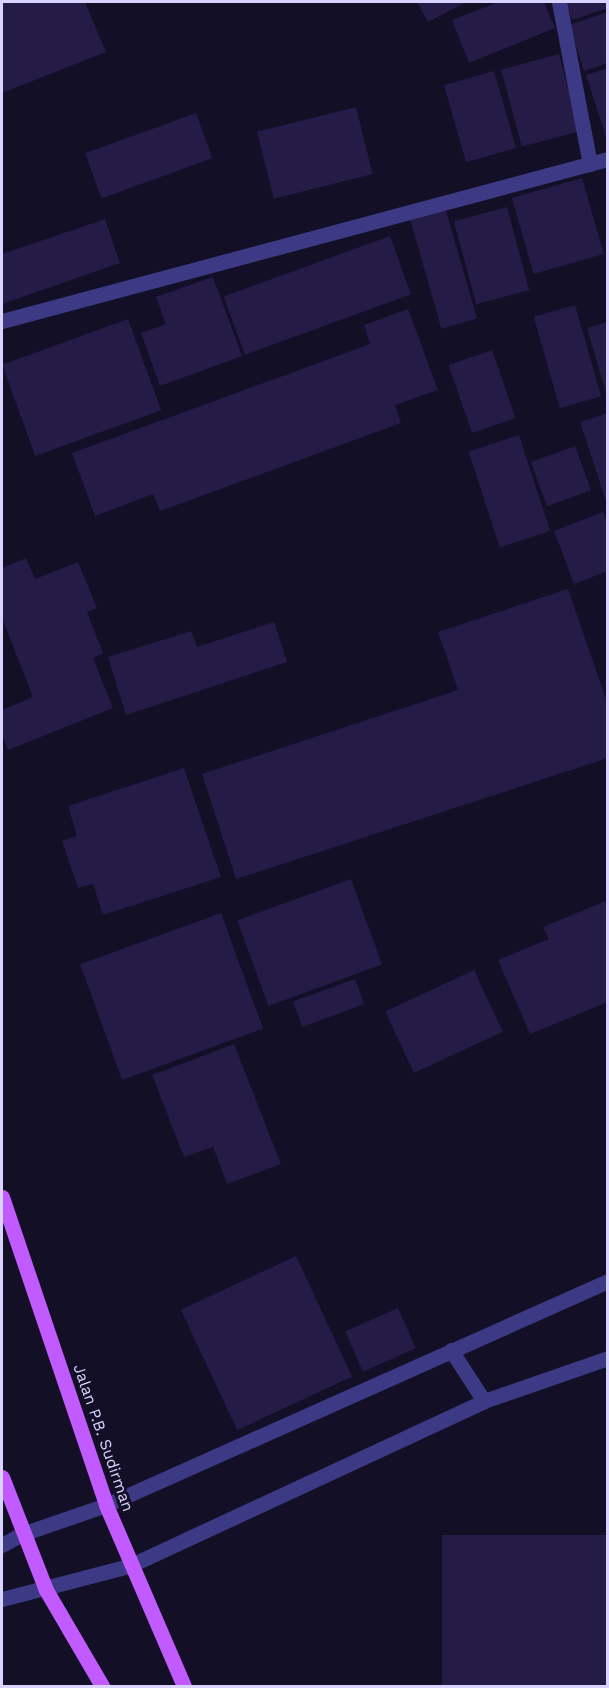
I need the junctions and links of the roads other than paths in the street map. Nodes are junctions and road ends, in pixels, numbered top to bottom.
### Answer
1 (559, 2) edge
2 (608, 159) edge
3 (590, 164) junction
4 (2, 321) edge
5 (2, 1197) edge
6 (607, 1282) edge
7 (451, 1350) junction
8 (608, 1358) edge
9 (484, 1401) junction
10 (2, 1477) edge
11 (106, 1505) junction
12 (22, 1534) junction
13 (2, 1545) edge
14 (129, 1566) junction
15 (46, 1590) junction
16 (2, 1599) edge
17 (102, 1686) edge
18 (184, 1686) edge

1 - 3 street
2 - 3 street
3 - 4 street
5 - 11 main road, Jalan P.B. Sudirman
6 - 7 street
7 - 9 street
7 - 11 street
8 - 9 street
9 - 14 street
10 - 12 main road
11 - 12 street
11 - 14 main road, Jalan P.B. Sudirman
12 - 13 street
12 - 15 main road
14 - 15 street
14 - 18 main road, Jalan P.B. Sudirman
15 - 16 street
15 - 17 main road

